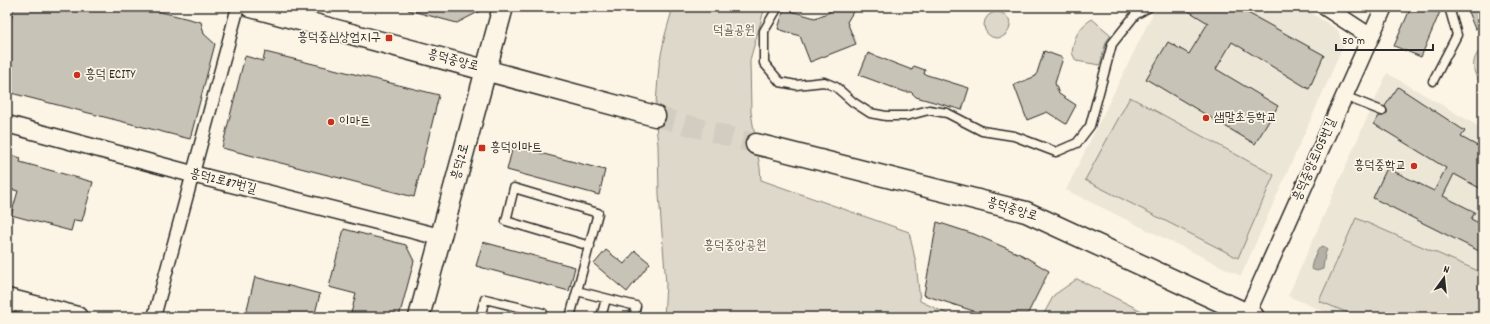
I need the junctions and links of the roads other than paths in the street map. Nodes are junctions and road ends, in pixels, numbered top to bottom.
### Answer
1 (238, 7) edge
2 (251, 7) edge
3 (503, 7) edge
4 (778, 7) edge
5 (1149, 7) edge
6 (1325, 7) edge
7 (1384, 7) edge
8 (1449, 7) edge
9 (1371, 37) junction
10 (485, 69) junction
11 (1433, 81) dead end
12 (1344, 96) junction
13 (1382, 111) dead end
14 (655, 116) tunnel mouth
15 (7, 124) edge
16 (756, 144) tunnel mouth
17 (192, 174) junction
18 (440, 237) junction
19 (590, 246) junction
20 (577, 291) junction
21 (7, 299) edge
22 (606, 299) junction
23 (1250, 315) edge
24 (77, 317) edge
25 (154, 317) edge
26 (419, 317) edge
27 (480, 317) edge
28 (542, 317) edge
29 (570, 317) edge
30 (602, 317) edge
31 (633, 317) edge

1 - 17 street
2 - 10 street, 흥덕중앙로
3 - 10 street, 흥덕2로
4 - 5 lane
6 - 9 street
7 - 9 street, 흥덕중앙로105번길
8 - 11 lane
9 - 12 street, 흥덕중앙로105번길
10 - 14 street, 흥덕중앙로
10 - 18 street, 흥덕2로
12 - 13 lane
12 - 23 street, 흥덕중앙로105번길
15 - 17 street, 흥덕2로87번길
16 - 23 street, 흥덕중앙로
17 - 18 street, 흥덕2로87번길
17 - 25 street
18 - 26 street, 흥덕2로
19 - 19 lane
19 - 20 lane
20 - 22 lane
20 - 29 lane
21 - 24 street
22 - 30 lane
22 - 31 lane
27 - 28 lane

